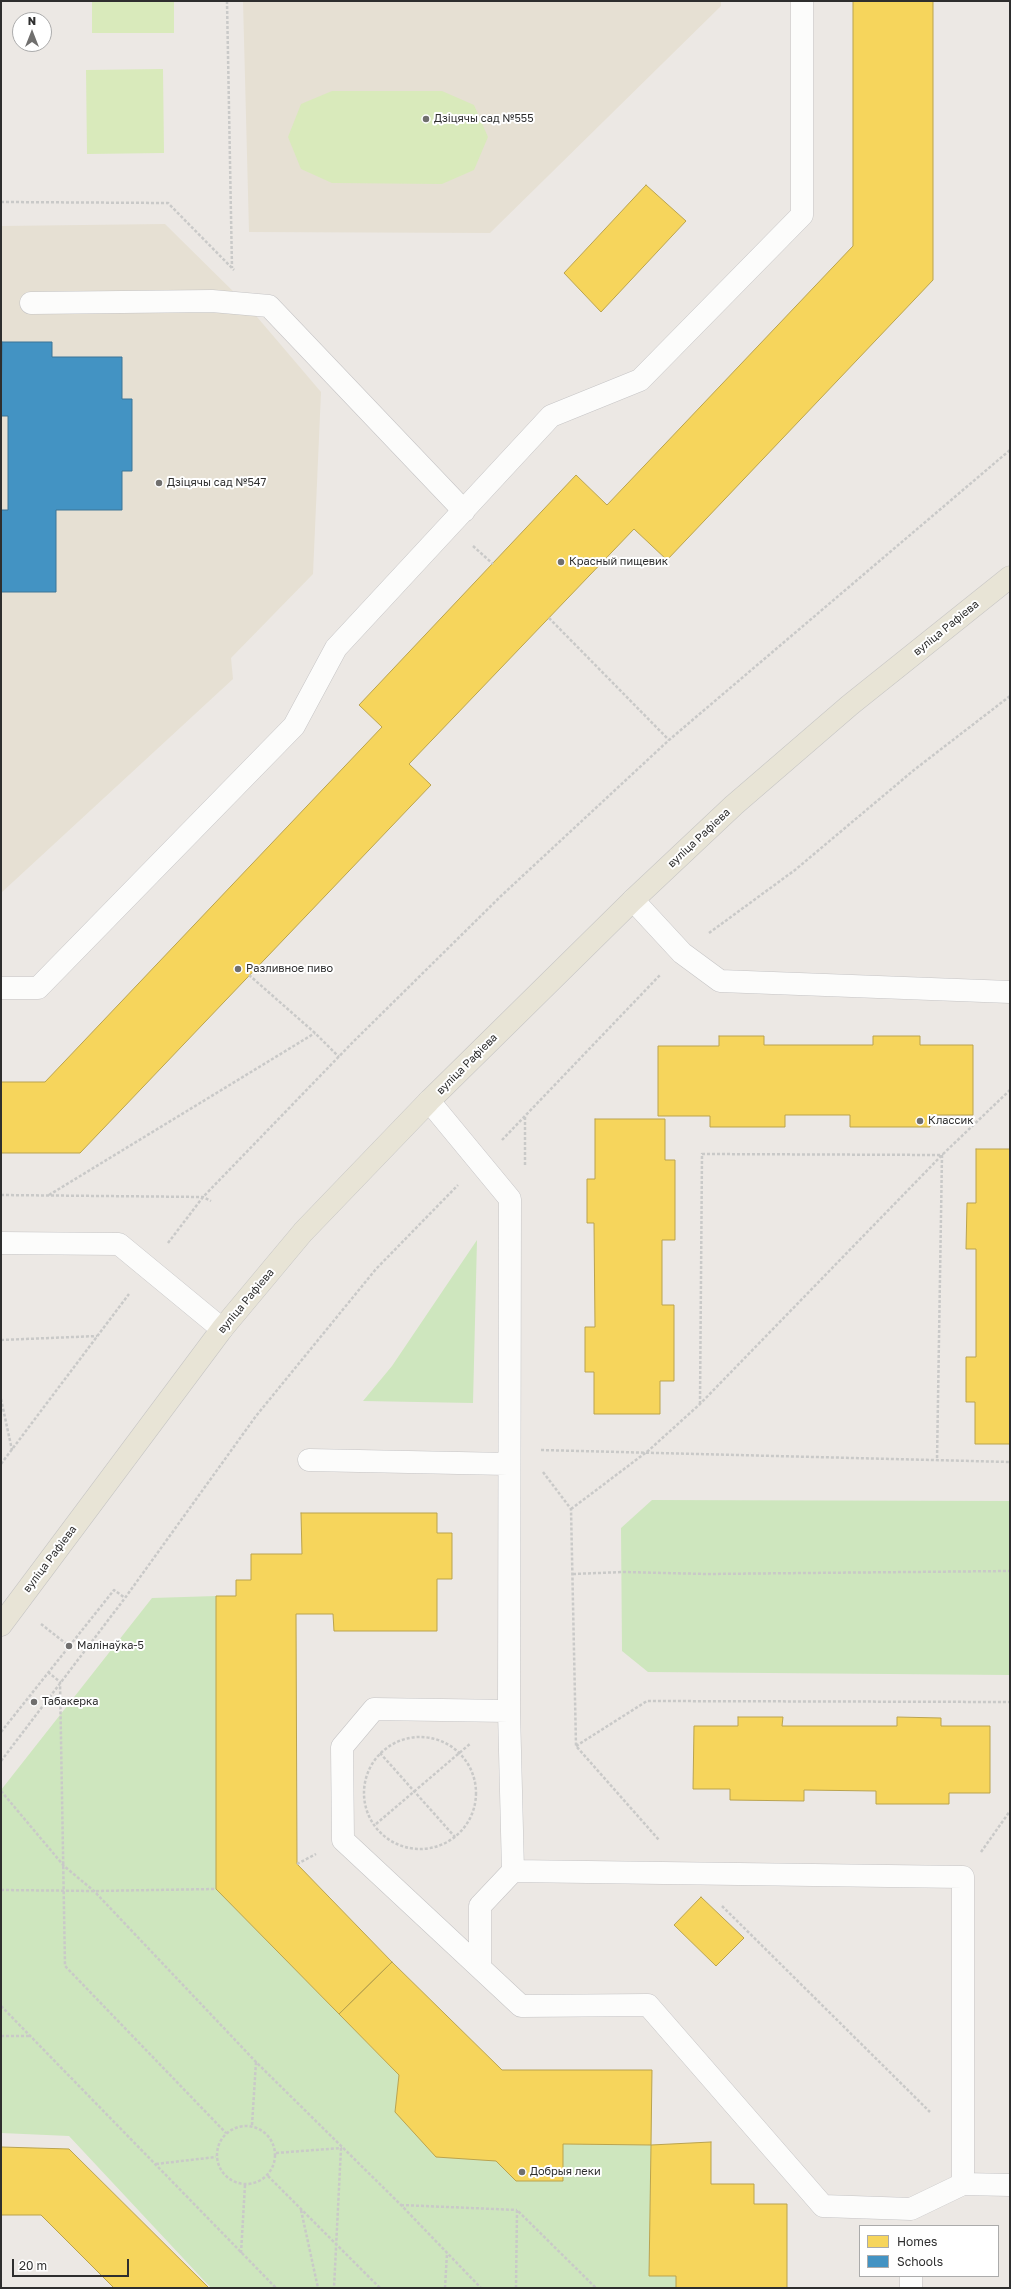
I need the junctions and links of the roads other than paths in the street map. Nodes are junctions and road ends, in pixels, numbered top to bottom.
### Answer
1 (802, 1) edge
2 (30, 303) dead end
3 (464, 511) junction
4 (1010, 577) edge
5 (633, 900) junction
6 (1, 988) edge
7 (1010, 992) edge
8 (429, 1101) junction
9 (1, 1243) edge
10 (222, 1329) junction
11 (309, 1460) dead end
12 (508, 1464) junction
13 (1, 1625) edge
14 (509, 1711) junction
15 (513, 1871) junction
16 (480, 1967) junction
17 (963, 2184) junction
18 (1010, 2185) edge
19 (911, 2217) edge
20 (911, 2277) edge
21 (911, 2288) edge

1 - 3 lane
2 - 3 lane
3 - 6 lane
4 - 5 main road, вуліца Рафіева
5 - 7 lane
5 - 8 main road, вуліца Рафіева
8 - 10 main road, вуліца Рафіева
8 - 12 lane
9 - 10 lane
10 - 13 main road, вуліца Рафіева
11 - 12 lane
12 - 14 lane
14 - 15 lane
14 - 16 lane
15 - 16 lane
15 - 17 lane
16 - 19 lane
17 - 18 lane
17 - 19 lane
20 - 21 lane

